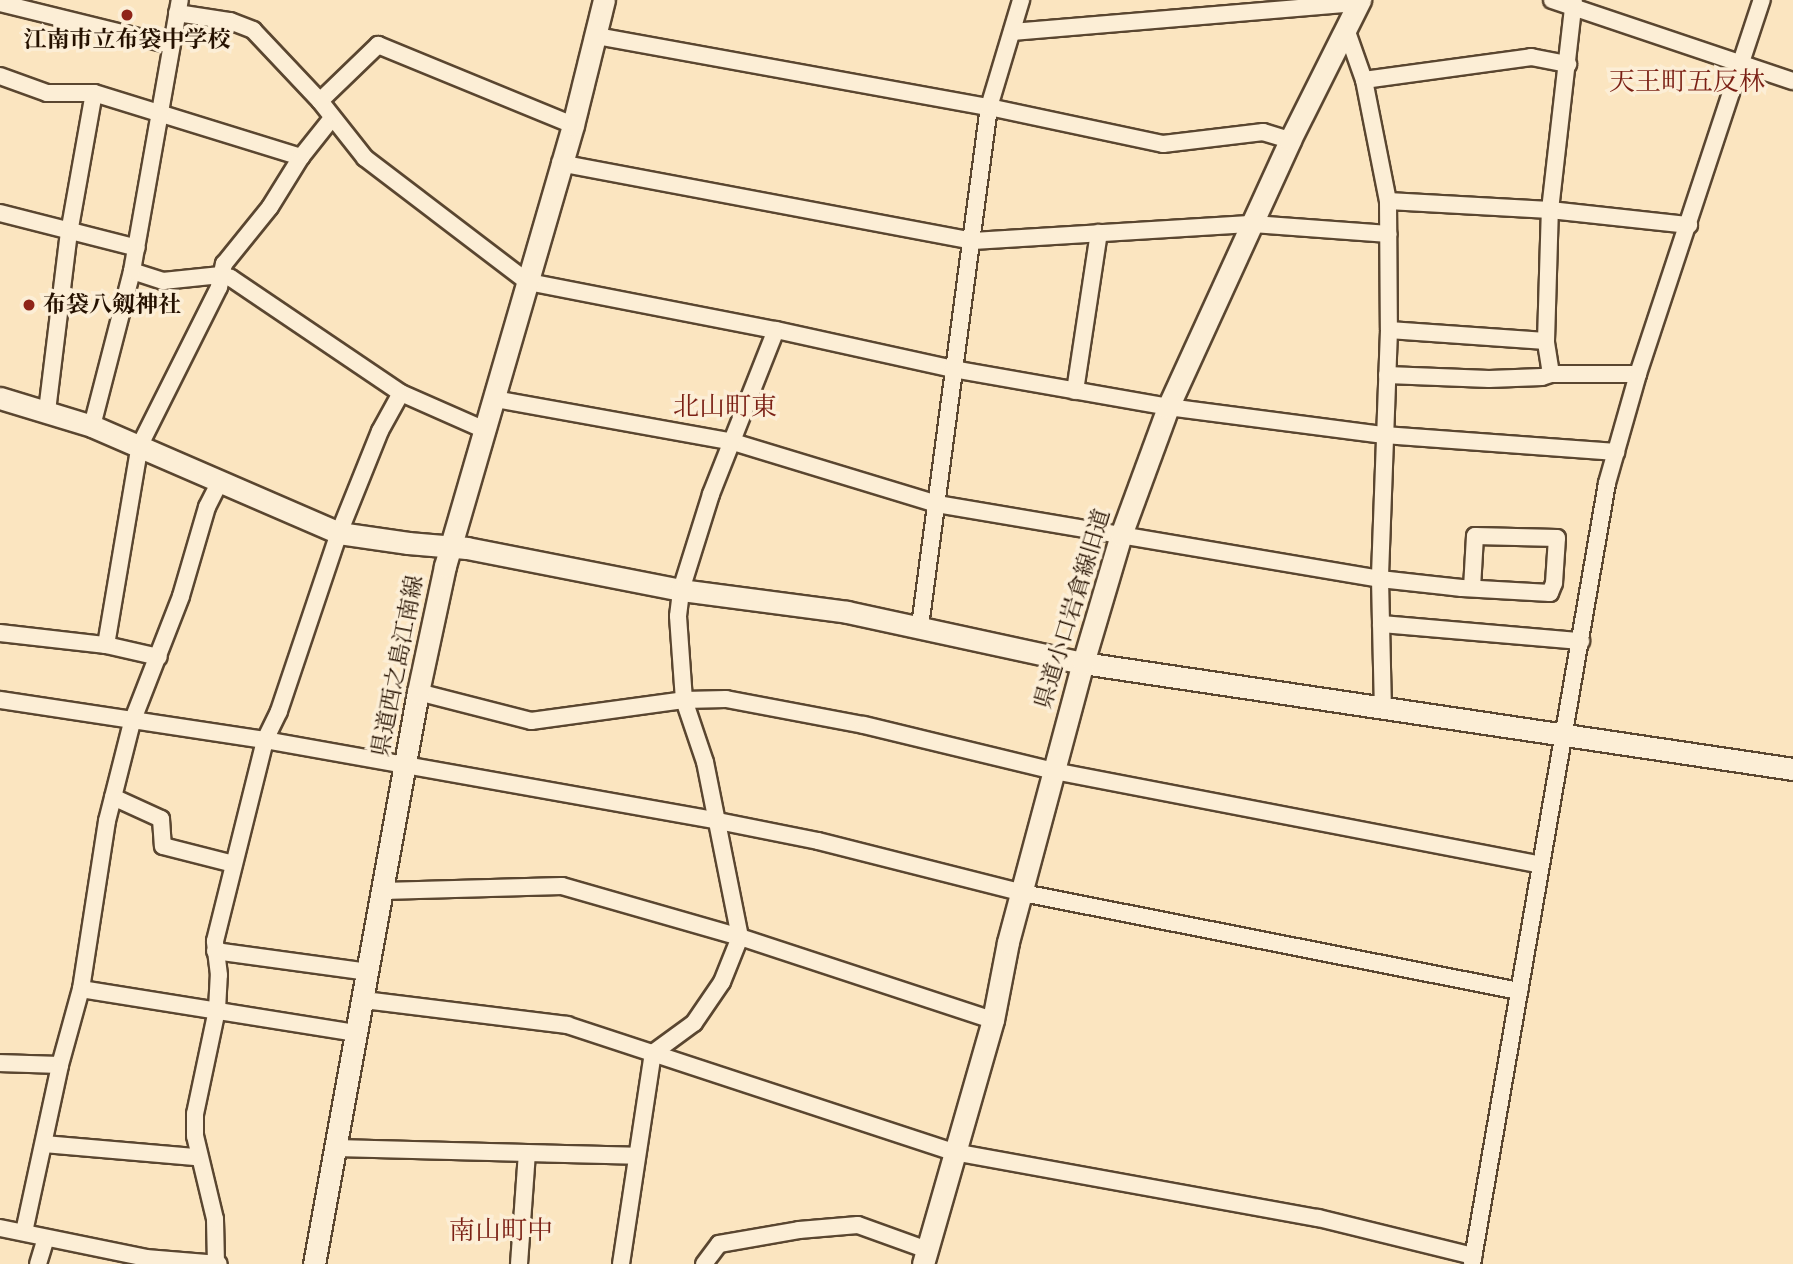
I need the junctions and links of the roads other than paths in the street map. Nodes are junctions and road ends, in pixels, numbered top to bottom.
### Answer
1 (604, 0) edge
2 (1021, 0) edge
3 (1552, 0) edge
4 (1762, 0) edge
5 (1359, 1) edge
6 (0, 3) edge
7 (1574, 3) edge
8 (178, 7) edge
9 (1346, 29) junction
10 (1012, 32) junction
11 (597, 36) junction
12 (171, 45) junction
13 (1568, 64) junction
14 (1741, 66) junction
15 (0, 76) edge
16 (1364, 80) junction
17 (1793, 81) edge
18 (94, 93) junction
19 (320, 101) junction
20 (989, 107) junction
21 (160, 112) junction
22 (332, 118) junction
23 (573, 125) junction
24 (1290, 140) junction
25 (301, 157) junction
26 (560, 163) junction
27 (1388, 201) junction
28 (1550, 210) junction
29 (0, 213) edge
30 (1253, 224) junction
31 (1689, 225) junction
32 (69, 233) junction
33 (1100, 233) junction
34 (1389, 234) junction
35 (973, 241) junction
36 (137, 247) junction
37 (132, 271) junction
38 (221, 275) junction
39 (528, 282) junction
40 (776, 330) junction
41 (1389, 330) junction
42 (1546, 341) junction
43 (953, 369) junction
44 (1387, 374) junction
45 (1551, 374) junction
46 (1638, 374) junction
47 (1074, 391) junction
48 (401, 393) junction
49 (0, 398) edge
50 (495, 399) junction
51 (1168, 407) junction
52 (47, 411) junction
53 (92, 426) junction
54 (485, 430) junction
55 (1384, 435) junction
56 (733, 442) junction
57 (140, 445) junction
58 (1616, 452) junction
59 (219, 483) junction
60 (937, 504) junction
61 (339, 533) junction
62 (1121, 535) junction
63 (449, 547) junction
64 (1380, 579) junction
65 (1472, 588) junction
66 (681, 590) junction
67 (1381, 624) junction
68 (920, 626) junction
69 (0, 633) edge
70 (1581, 641) junction
71 (106, 645) junction
72 (159, 657) junction
73 (1083, 663) junction
74 (418, 692) junction
75 (0, 700) edge
76 (684, 700) junction
77 (1383, 708) junction
78 (132, 722) junction
79 (1562, 736) junction
80 (265, 740) junction
81 (405, 767) junction
82 (1793, 769) edge
83 (1054, 771) junction
84 (113, 797) junction
85 (718, 821) junction
86 (234, 864) junction
87 (1540, 865) junction
88 (383, 891) junction
89 (1023, 893) junction
90 (740, 937) junction
91 (215, 951) junction
92 (369, 972) junction
93 (81, 989) junction
94 (1519, 991) junction
95 (363, 1000) junction
96 (217, 1010) junction
97 (993, 1020) junction
98 (357, 1033) junction
99 (653, 1053) junction
100 (0, 1063) edge
101 (60, 1065) junction
102 (44, 1144) junction
103 (336, 1148) junction
104 (954, 1152) junction
105 (527, 1153) junction
106 (636, 1156) junction
107 (197, 1157) junction
108 (0, 1228) edge
109 (24, 1232) junction
110 (46, 1238) junction
111 (925, 1257) edge
112 (1472, 1260) edge
113 (38, 1264) edge
114 (217, 1264) edge
115 (314, 1264) edge
116 (519, 1264) edge
117 (621, 1264) edge
118 (704, 1264) edge

1 - 11 street
2 - 10 street
3 - 7 street
4 - 14 street
5 - 9 street, 県道小口岩倉線旧道
5 - 10 street
6 - 12 street
7 - 13 street
7 - 14 street
8 - 12 street
8 - 19 street
9 - 16 street
9 - 24 street, 県道小口岩倉線旧道
10 - 20 street
11 - 20 street
11 - 23 street
12 - 21 street
13 - 16 street
13 - 28 street
14 - 17 street
14 - 31 street
15 - 18 street
16 - 27 street
18 - 21 street
18 - 32 street
19 - 22 street
19 - 23 street
20 - 24 street
20 - 35 street
21 - 25 street
21 - 36 street
22 - 25 street
22 - 39 street
23 - 26 street
24 - 30 street, 県道小口岩倉線旧道
25 - 38 street
26 - 35 street
26 - 39 street
27 - 28 street
27 - 34 street
28 - 31 street
28 - 42 street
29 - 32 street
30 - 33 street
30 - 34 street
30 - 51 street, 県道小口岩倉線旧道
31 - 46 street
32 - 36 street
32 - 52 street
33 - 35 street
33 - 47 street
34 - 41 street
35 - 43 street
36 - 37 street
37 - 38 street
37 - 53 street
38 - 48 street
38 - 57 street
39 - 40 street
39 - 50 street
40 - 43 street
40 - 56 street
41 - 42 street
41 - 44 street
42 - 45 street
43 - 47 street
43 - 60 street
44 - 45 street
44 - 55 street
45 - 46 street
46 - 58 street
47 - 51 street
48 - 54 street
48 - 61 street
49 - 52 street, 県道西之島江南線
50 - 54 street
50 - 56 street
51 - 55 street
51 - 62 street, 県道小口岩倉線旧道
52 - 53 street, 県道西之島江南線
53 - 57 street, 県道西之島江南線
54 - 63 street
55 - 58 street
55 - 64 street
56 - 60 street
56 - 66 street
57 - 59 street, 県道西之島江南線
57 - 71 street
58 - 70 street
59 - 61 street, 県道西之島江南線
59 - 72 street
60 - 62 street
60 - 68 street
61 - 63 street, 県道西之島江南線
61 - 80 street
62 - 64 street
62 - 73 street, 県道小口岩倉線旧道
63 - 66 street
63 - 74 street, 県道西之島江南線
64 - 65 street
64 - 67 street
65 - 65 street
66 - 68 street
66 - 76 street
67 - 70 street
67 - 77 street
68 - 73 street
69 - 71 street
70 - 79 street
71 - 72 street
72 - 78 street
73 - 77 street
73 - 83 street, 県道小口岩倉線旧道
74 - 76 street
74 - 81 street, 県道西之島江南線
75 - 78 street
76 - 83 street
76 - 85 street
77 - 79 street
78 - 80 street
78 - 84 street
79 - 82 street
79 - 87 street
80 - 81 street
80 - 86 street
81 - 85 street
81 - 88 street, 県道西之島江南線
83 - 87 street
83 - 89 street, 県道小口岩倉線旧道
84 - 86 street
84 - 93 street
85 - 89 street
85 - 90 street
86 - 91 street
87 - 94 street
88 - 90 street
88 - 92 street, 県道西之島江南線
89 - 94 street
89 - 97 street, 県道小口岩倉線旧道
90 - 97 street
90 - 99 street
91 - 92 street
91 - 96 street
92 - 95 street, 県道西之島江南線
93 - 96 street
93 - 101 street
94 - 112 street
95 - 98 street, 県道西之島江南線
95 - 99 street
96 - 98 street
96 - 107 street
97 - 104 street, 県道小口岩倉線旧道
98 - 103 street, 県道西之島江南線
99 - 104 street
99 - 106 street
100 - 101 street
101 - 102 street
102 - 107 street
102 - 109 street
103 - 105 street
103 - 115 street, 県道西之島江南線
104 - 111 street, 県道小口岩倉線旧道
104 - 112 street
105 - 106 street
105 - 116 street
106 - 117 street
107 - 114 street
108 - 109 street
109 - 110 street
110 - 113 street
110 - 114 street
111 - 118 street

